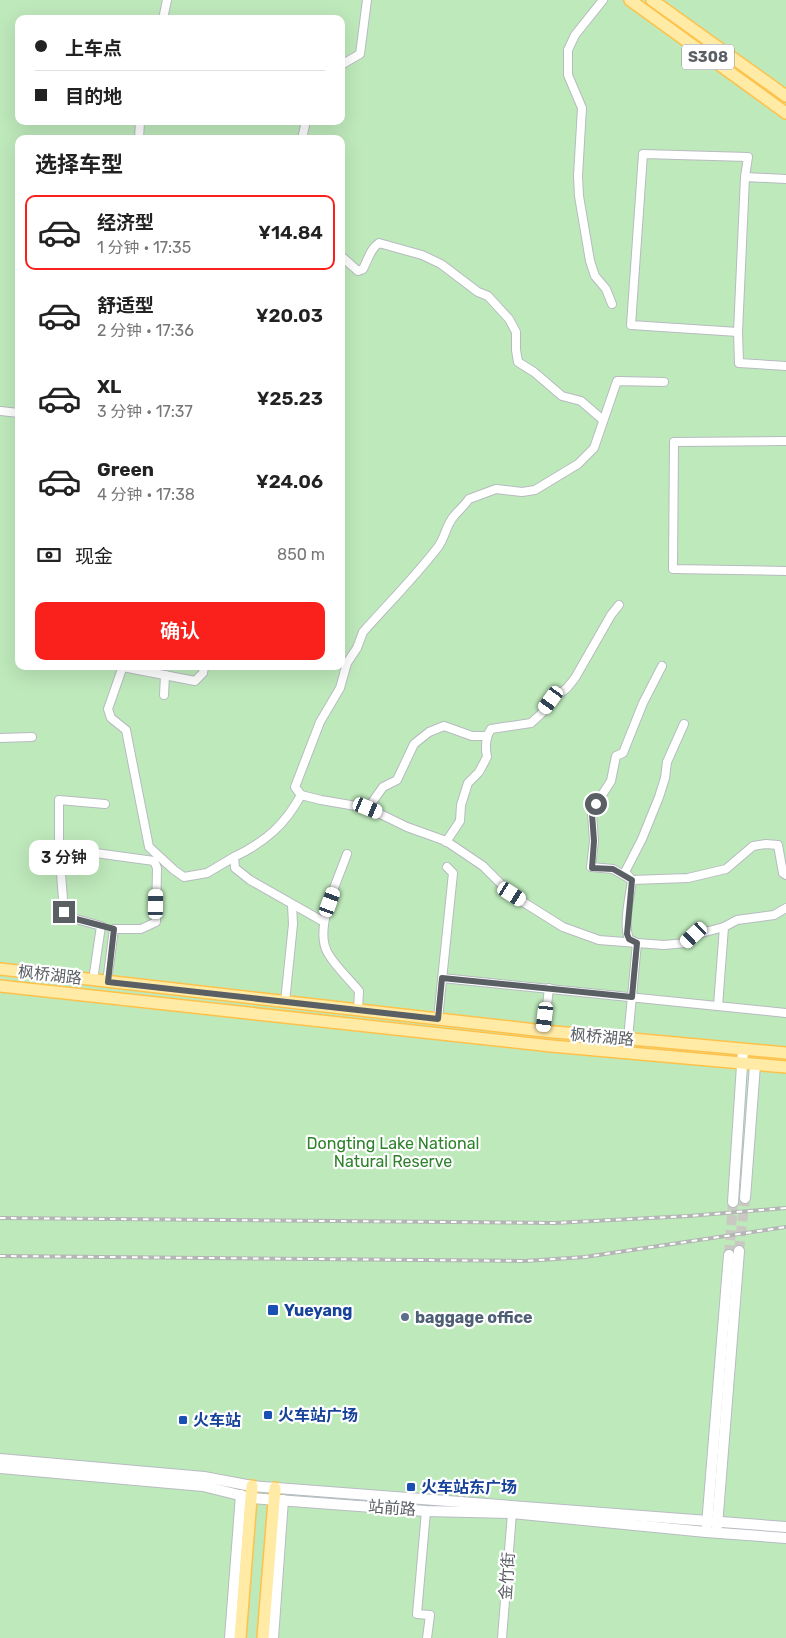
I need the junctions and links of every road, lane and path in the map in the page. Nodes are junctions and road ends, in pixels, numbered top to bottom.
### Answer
1 (166, 0) edge
2 (367, 0) edge
3 (603, 0) edge
4 (630, 0) edge
5 (652, 0) edge
6 (164, 15) edge
7 (345, 63) edge
8 (786, 96) edge
9 (786, 113) edge
10 (746, 177) junction
11 (786, 179) edge
12 (345, 260) edge
13 (612, 304) dead end
14 (738, 332) junction
15 (786, 366) edge
16 (664, 382) dead end
17 (0, 412) edge
18 (15, 413) edge
19 (603, 420) junction
20 (786, 441) edge
21 (786, 571) edge
22 (619, 605) dead end
23 (662, 666) dead end
24 (122, 670) edge
25 (142, 670) edge
26 (204, 670) edge
27 (165, 675) junction
28 (164, 695) dead end
29 (684, 724) dead end
30 (487, 736) junction
31 (0, 738) edge
32 (32, 738) dead end
33 (301, 795) junction
34 (105, 804) dead end
35 (368, 808) junction
36 (446, 842) junction
37 (59, 848) junction
38 (347, 854) dead end
39 (234, 857) junction
40 (447, 867) dead end
41 (786, 876) edge
42 (632, 880) junction
43 (292, 905) junction
44 (786, 908) edge
45 (324, 922) junction
46 (98, 926) junction
47 (724, 927) junction
48 (114, 929) junction
49 (637, 943) junction
50 (0, 969) edge
51 (442, 978) junction
52 (93, 980) junction
53 (108, 982) junction
54 (0, 986) edge
55 (549, 988) junction
56 (632, 997) junction
57 (285, 1002) junction
58 (718, 1006) junction
59 (358, 1010) junction
60 (786, 1013) edge
61 (438, 1019) junction
62 (544, 1031) junction
63 (628, 1039) junction
64 (744, 1050) junction
65 (786, 1053) edge
66 (742, 1064) junction
67 (756, 1065) junction
68 (786, 1067) edge
69 (745, 1198) tunnel mouth
70 (733, 1202) tunnel mouth
71 (734, 1253) tunnel mouth
72 (0, 1459) edge
73 (0, 1468) edge
74 (252, 1486) junction
75 (275, 1488) junction
76 (246, 1497) junction
77 (279, 1500) junction
78 (426, 1511) junction
79 (512, 1513) junction
80 (712, 1526) junction
81 (786, 1527) edge
82 (786, 1538) edge
83 (230, 1638) edge
84 (240, 1638) edge
85 (263, 1638) edge
86 (273, 1638) edge
87 (427, 1638) edge
88 (502, 1638) edge

1 - 6 street
2 - 7 street
3 - 13 street
4 - 9 main road, S308
5 - 8 main road, S308
10 - 11 street
10 - 14 street
10 - 14 street
12 - 19 street
14 - 15 street
16 - 19 street
17 - 18 street
19 - 33 street
20 - 21 street
22 - 30 street
23 - 42 street
24 - 39 street
25 - 27 street
26 - 27 street
27 - 28 street
29 - 42 street
30 - 35 street
30 - 36 street
31 - 32 street
33 - 35 street
33 - 39 street
34 - 37 street
35 - 36 street
36 - 49 street
37 - 46 street
37 - 48 street
38 - 45 street
39 - 43 street
40 - 51 street
41 - 42 street
42 - 49 street
43 - 45 street
43 - 57 street
44 - 47 street
45 - 59 street
46 - 48 street
46 - 52 street
47 - 49 street
47 - 58 street
48 - 53 street
49 - 56 street
50 - 52 main road, 枫桥湖路
51 - 55 street
51 - 61 street
52 - 53 main road, 枫桥湖路
53 - 57 main road, 枫桥湖路
54 - 66 main road, 枫桥湖路
55 - 56 street
55 - 62 street
56 - 58 street
56 - 63 street
57 - 59 main road, 枫桥湖路
58 - 60 street
59 - 61 main road, 枫桥湖路
61 - 62 main road, 枫桥湖路
62 - 63 main road, 枫桥湖路
63 - 64 main road, 枫桥湖路
64 - 65 main road, 枫桥湖路
64 - 66 main road
66 - 67 main road, 枫桥湖路
66 - 70 main road
67 - 68 main road, 枫桥湖路
67 - 69 main road
71 - 80 main road
72 - 74 main road, 站前路
73 - 76 main road, 站前路
74 - 75 main road, 站前路
74 - 76 main road
75 - 77 main road
75 - 80 main road, 站前路
76 - 77 main road, 站前路
76 - 83 main road
76 - 84 main road
77 - 78 main road, 站前路
77 - 85 main road
77 - 86 main road
78 - 79 main road, 站前路
78 - 87 street
79 - 80 main road, 站前路
79 - 88 street, 金竹街
80 - 81 main road, 站前路
80 - 82 main road, 站前路

